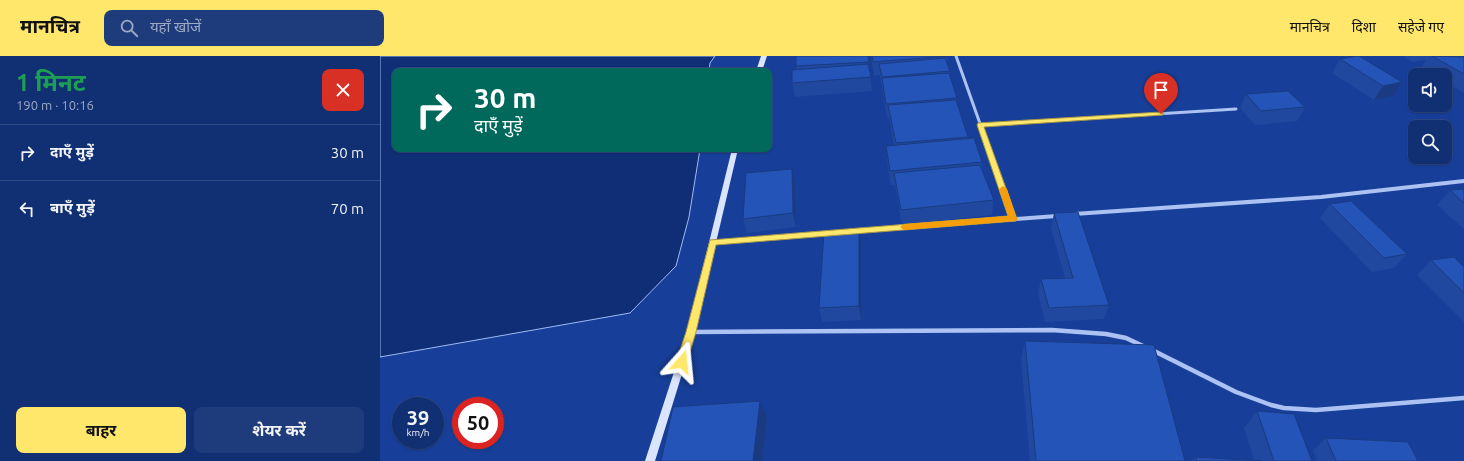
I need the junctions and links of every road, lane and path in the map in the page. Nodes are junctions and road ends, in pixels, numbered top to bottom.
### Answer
1 (764, 56) edge
2 (956, 56) edge
3 (760, 68) edge
4 (1236, 109) dead end
5 (980, 125) junction
6 (735, 152) edge
7 (1464, 181) edge
8 (1060, 215) edge
9 (1068, 215) edge
10 (1013, 219) junction
11 (847, 232) edge
12 (831, 233) edge
13 (713, 242) junction
14 (691, 332) junction
15 (1464, 398) edge
16 (650, 461) edge

1 - 3 main road
2 - 5 street
4 - 5 street
5 - 10 street
6 - 13 main road
7 - 9 street
8 - 10 street
10 - 11 street
12 - 13 street
13 - 14 main road
14 - 15 street
14 - 16 main road

